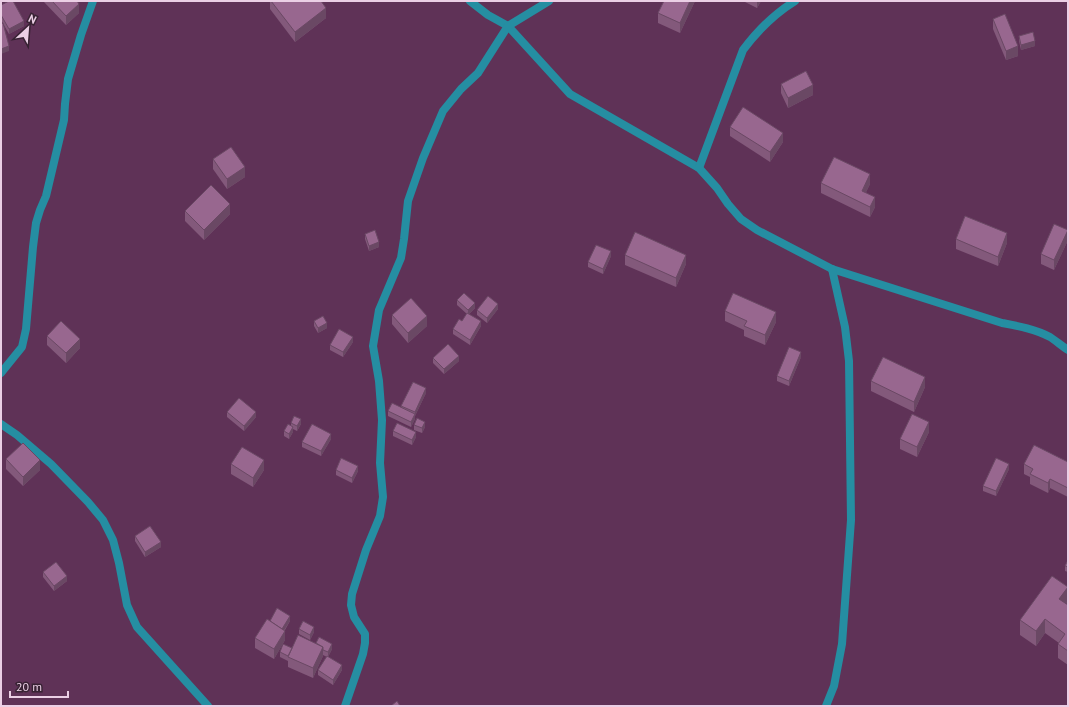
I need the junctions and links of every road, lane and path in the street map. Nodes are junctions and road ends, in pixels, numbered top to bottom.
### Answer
1 (92, 1) edge
2 (470, 1) edge
3 (549, 1) edge
4 (795, 1) edge
5 (508, 26) junction
6 (698, 168) junction
7 (832, 269) junction
8 (1068, 350) edge
9 (1, 373) edge
10 (1, 424) edge
11 (208, 706) edge
12 (345, 706) edge
13 (826, 706) edge

1 - 9 street
2 - 5 street
3 - 5 street
4 - 6 street
5 - 6 street
5 - 12 street
6 - 7 street
7 - 8 street
7 - 13 street
10 - 11 street

